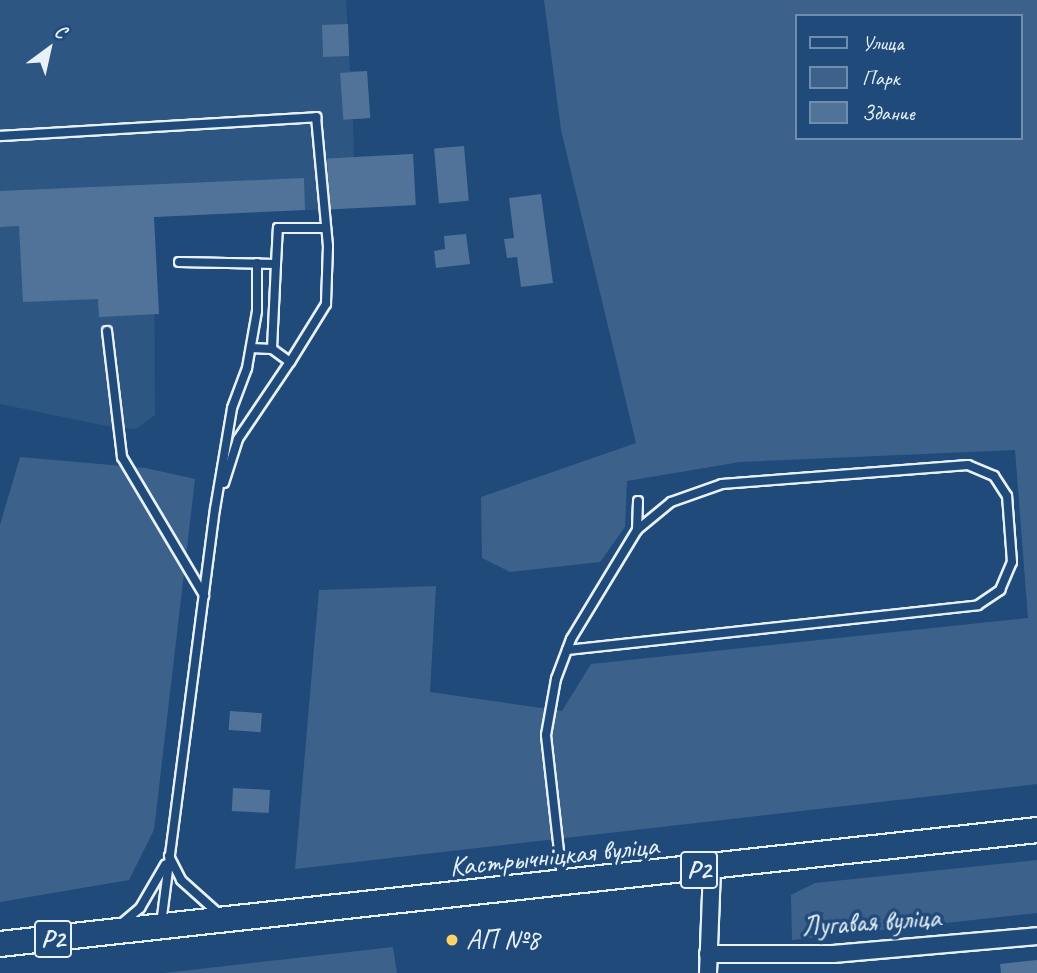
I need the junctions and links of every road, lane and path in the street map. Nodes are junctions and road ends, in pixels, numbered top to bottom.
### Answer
1 (0, 136) edge
2 (326, 228) junction
3 (179, 262) dead end
4 (257, 263) junction
5 (276, 264) junction
6 (107, 331) dead end
7 (251, 348) junction
8 (272, 349) junction
9 (290, 362) junction
10 (638, 501) dead end
11 (215, 509) junction
12 (637, 530) junction
13 (204, 595) junction
14 (567, 650) junction
15 (1037, 831) edge
16 (169, 856) junction
17 (712, 868) junction
18 (563, 885) junction
19 (230, 921) junction
20 (160, 928) junction
21 (106, 933) junction
22 (1037, 936) edge
23 (0, 944) edge
24 (708, 954) junction
25 (708, 973) edge

1 - 2 lane
2 - 5 lane
2 - 9 lane
3 - 4 lane
4 - 5 lane
4 - 7 lane
5 - 8 lane
6 - 13 lane
7 - 8 lane
7 - 11 lane
8 - 9 lane
9 - 11 lane
10 - 12 lane
11 - 13 lane
12 - 14 lane
12 - 14 lane
13 - 16 lane
14 - 18 lane
15 - 17 main road, Кастрычніцкая вуліца / Р2
16 - 19 lane
16 - 20 lane
16 - 21 lane
17 - 18 main road, Кастрычніцкая вуліца / Р2
17 - 24 street
18 - 19 main road, Кастрычніцкая вуліца / Р2
19 - 20 main road, Кастрычніцкая вуліца / Р2
20 - 21 main road, Р2
21 - 23 main road, Р2
22 - 24 street, Лугавая вуліца
24 - 25 street

